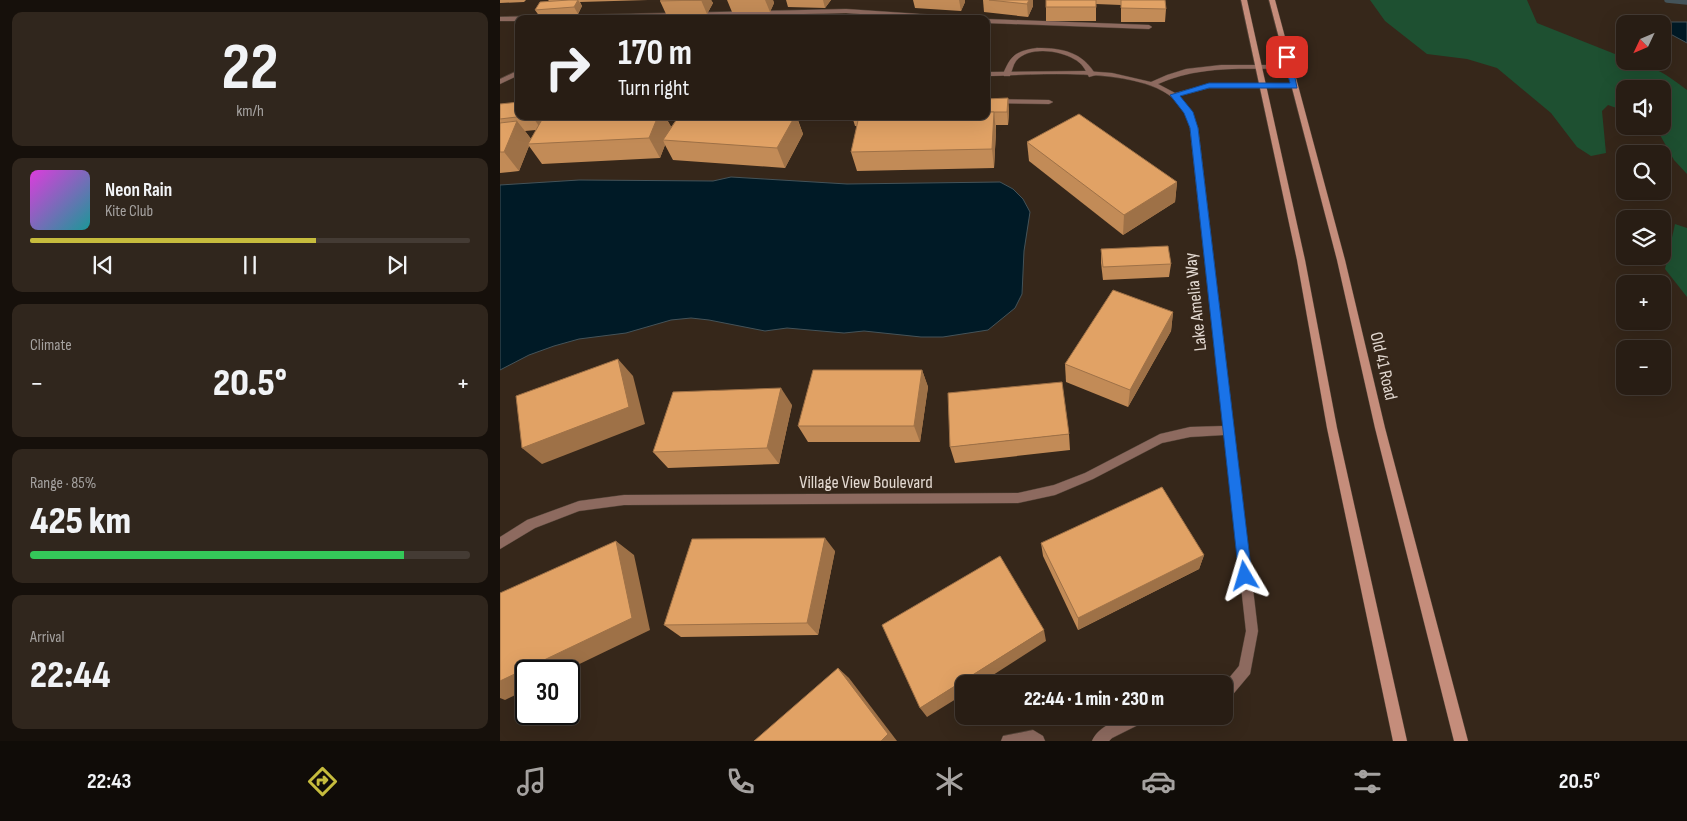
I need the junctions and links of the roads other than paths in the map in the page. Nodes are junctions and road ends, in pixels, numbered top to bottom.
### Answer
1 (1244, 0) edge
2 (1272, 0) edge
3 (722, 15) edge
4 (900, 15) edge
5 (500, 19) edge
6 (515, 19) edge
7 (990, 21) edge
8 (1149, 27) dead end
9 (1259, 68) junction
10 (1290, 68) junction
11 (515, 74) edge
12 (990, 74) edge
13 (1007, 74) junction
14 (1092, 75) junction
15 (500, 82) edge
16 (1154, 83) junction
17 (1262, 86) junction
18 (1294, 86) junction
19 (1174, 95) junction
20 (990, 101) edge
21 (1049, 102) dead end
22 (1228, 430) junction
23 (500, 543) edge
24 (1233, 683) edge
25 (1123, 725) edge
26 (1008, 741) edge
27 (1038, 741) edge
28 (1099, 741) edge
29 (1400, 741) edge
30 (1461, 741) edge

1 - 9 street
2 - 10 street, Old 41 Road
3 - 4 street
5 - 6 street
7 - 8 street
9 - 10 street
9 - 16 street
9 - 17 street
10 - 18 street, Old 41 Road
11 - 15 street
12 - 13 street, Lake Amelia Way
13 - 14 street, Lake Amelia Way
13 - 14 street
14 - 16 street, Lake Amelia Way
16 - 19 street, Lake Amelia Way
17 - 18 street
17 - 19 street
17 - 29 street
18 - 30 street, Old 41 Road
19 - 22 street, Lake Amelia Way
20 - 21 street
22 - 23 street, Village View Boulevard
22 - 24 street, Lake Amelia Way
25 - 28 street
26 - 27 street

